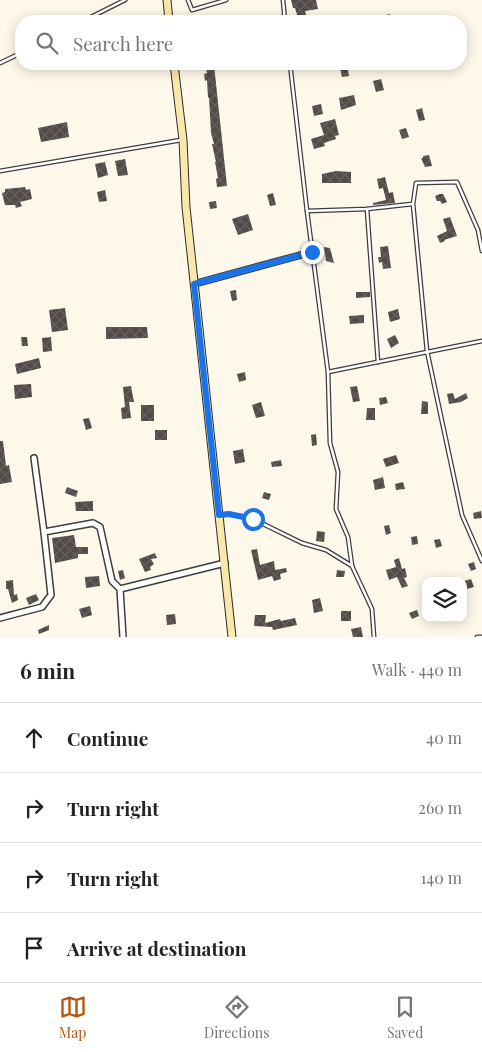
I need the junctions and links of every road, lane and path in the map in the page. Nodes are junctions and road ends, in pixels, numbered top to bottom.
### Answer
1 (125, 0) edge
2 (167, 0) edge
3 (188, 0) edge
4 (226, 0) edge
5 (283, 0) edge
6 (95, 15) edge
7 (168, 15) edge
8 (284, 15) edge
9 (15, 56) edge
10 (0, 63) edge
11 (175, 70) edge
12 (291, 70) edge
13 (183, 140) junction
14 (0, 171) edge
15 (413, 204) junction
16 (366, 209) junction
17 (307, 211) junction
18 (482, 250) edge
19 (312, 252) junction
20 (194, 284) junction
21 (482, 341) edge
22 (427, 352) junction
23 (378, 362) junction
24 (328, 372) junction
25 (34, 458) dead end
26 (219, 515) junction
27 (44, 532) junction
28 (482, 561) edge
29 (225, 563) junction
30 (352, 566) junction
31 (120, 589) junction
32 (0, 618) edge
33 (122, 637) edge
34 (232, 637) edge
35 (374, 637) edge
36 (477, 637) edge
37 (482, 637) edge

1 - 6 lane
2 - 7 main road
3 - 4 lane
5 - 8 lane
9 - 10 lane
11 - 13 main road
12 - 17 lane
13 - 14 lane
13 - 20 main road
15 - 16 lane
15 - 18 lane
15 - 22 lane
16 - 17 lane
16 - 23 lane
17 - 19 lane
19 - 20 street
19 - 24 lane
20 - 26 main road
21 - 22 lane
22 - 23 lane
22 - 28 lane
23 - 24 lane
24 - 30 lane
25 - 27 street
26 - 29 main road
26 - 30 lane
27 - 31 street
27 - 32 street
29 - 31 street
29 - 34 main road
30 - 35 lane
31 - 33 street
36 - 37 lane

